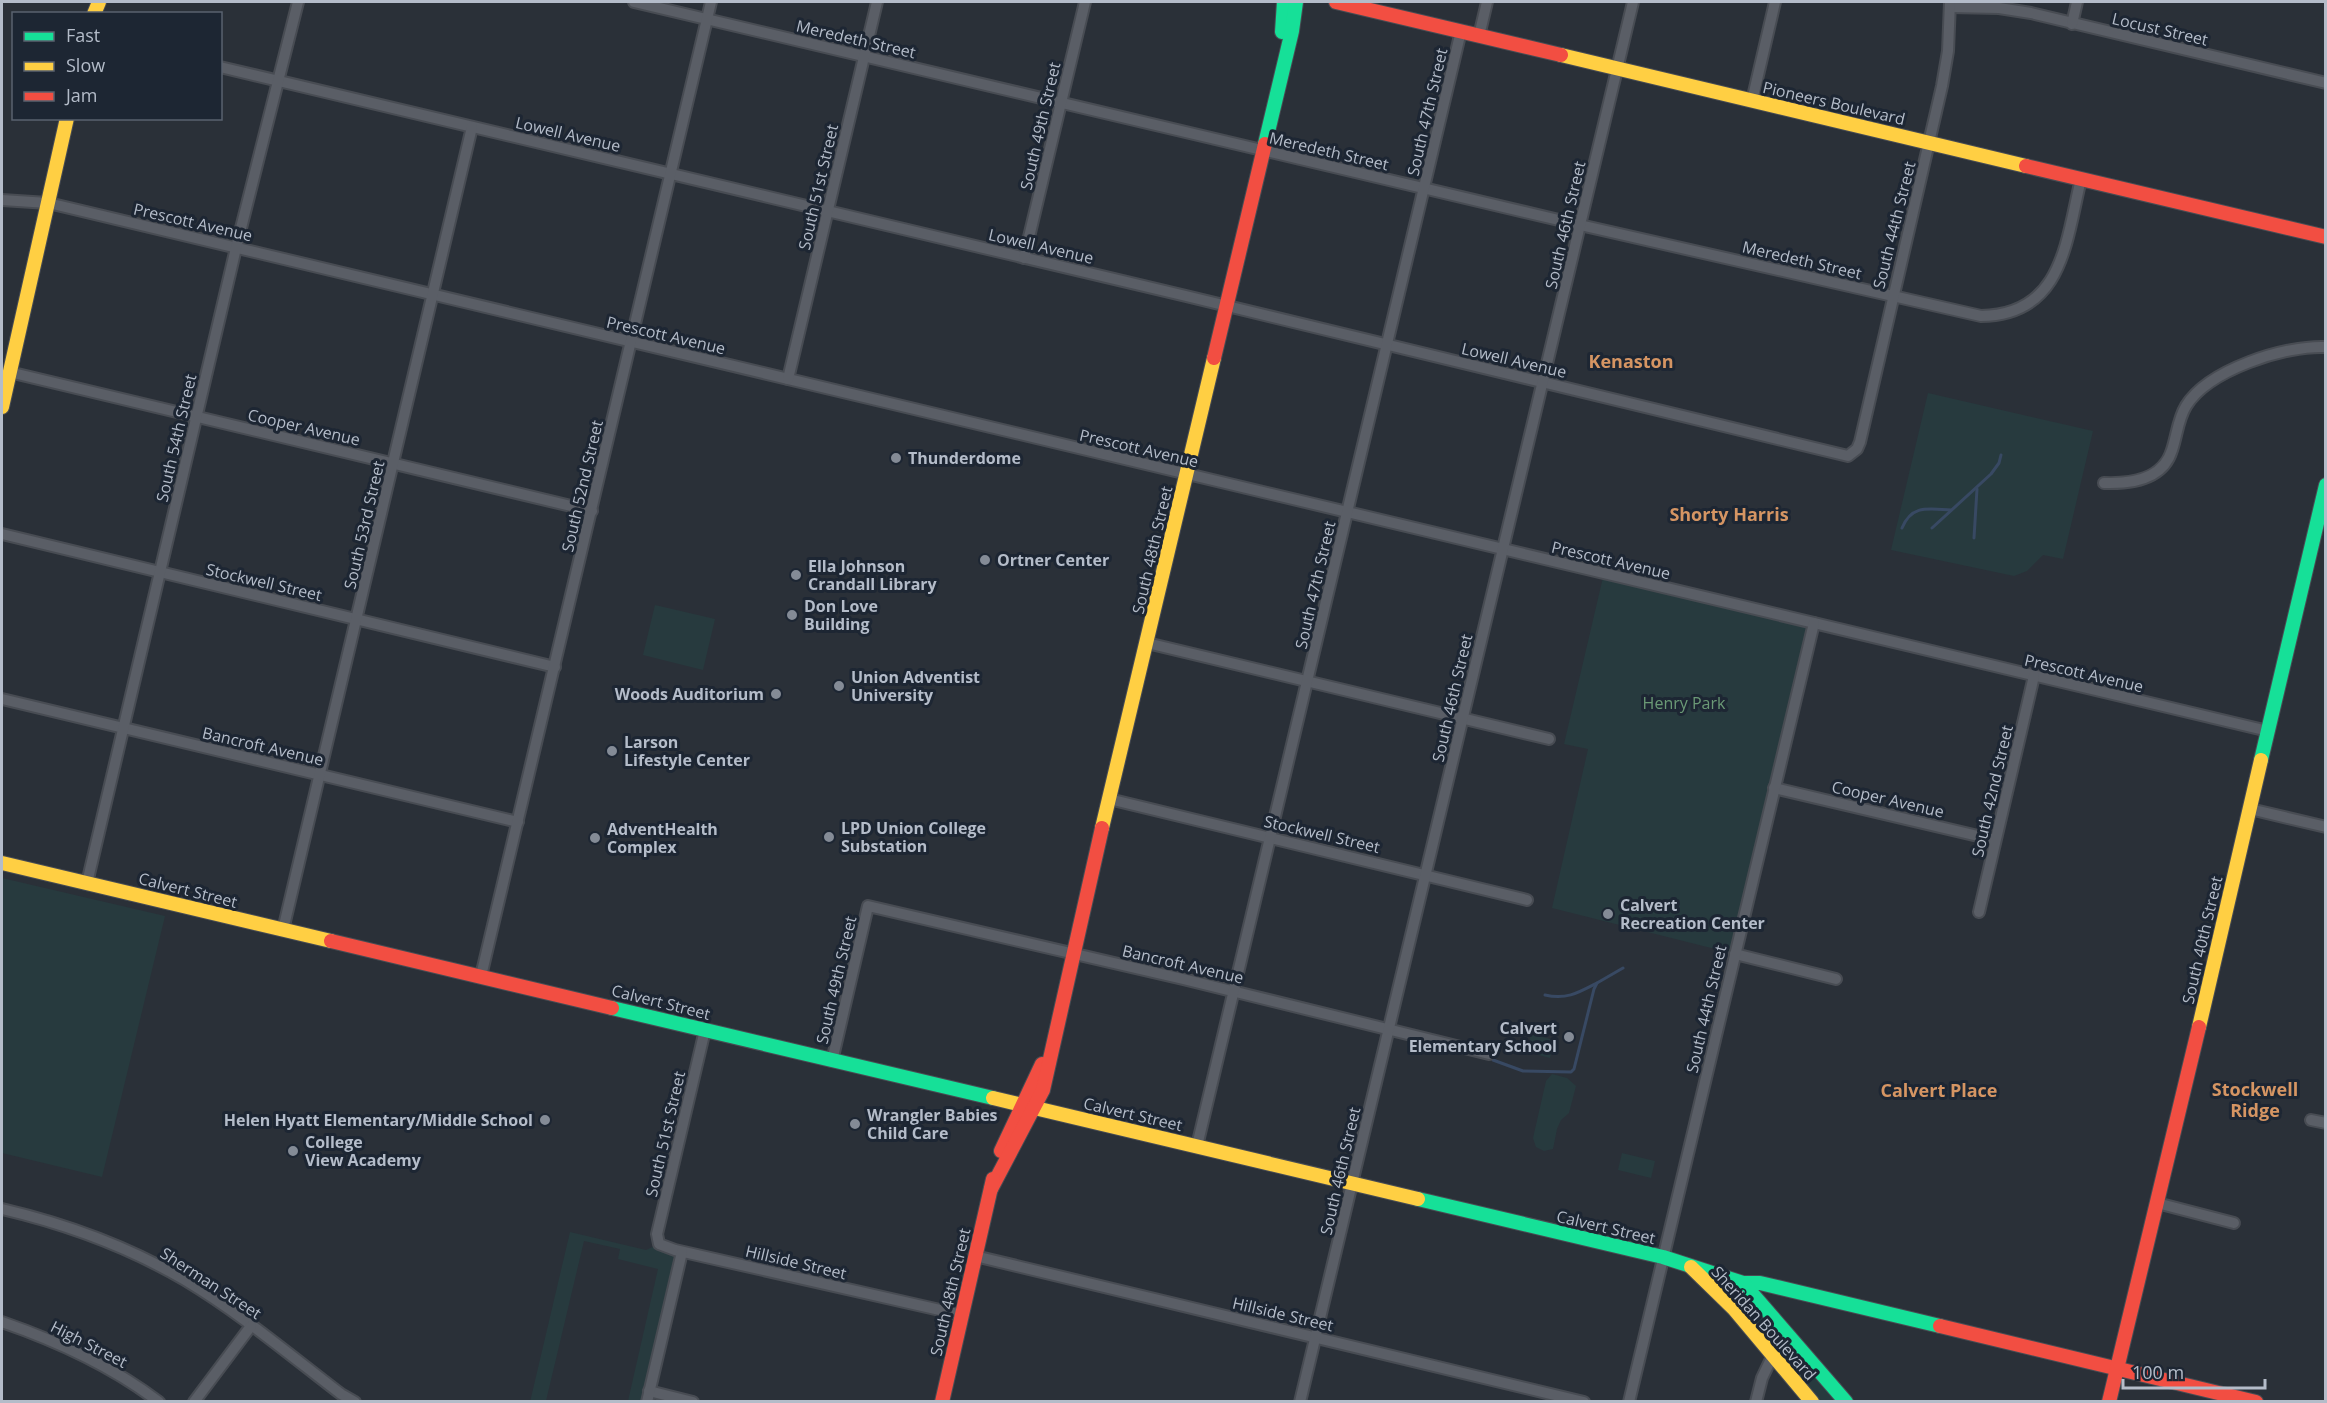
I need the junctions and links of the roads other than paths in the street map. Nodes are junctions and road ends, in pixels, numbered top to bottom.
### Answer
1 (298, 2) edge
2 (634, 2) edge
3 (711, 2) edge
4 (878, 2) edge
5 (1085, 2) edge
6 (1284, 2) edge
7 (1296, 2) edge
8 (1336, 2) edge
9 (1487, 2) edge
10 (1633, 2) edge
11 (1775, 2) edge
12 (2077, 2) edge
13 (1950, 4) edge
14 (707, 19) junction
15 (2072, 24) junction
16 (1461, 32) junction
17 (1479, 36) junction
18 (864, 56) junction
19 (1284, 59) junction
20 (222, 67) edge
21 (1617, 69) junction
22 (277, 81) junction
23 (2325, 83) edge
24 (1752, 101) junction
25 (1061, 103) junction
26 (67, 120) edge
27 (472, 127) junction
28 (1930, 143) junction
29 (1263, 151) junction
30 (670, 174) junction
31 (2081, 178) junction
32 (1424, 189) junction
33 (2, 200) edge
34 (48, 203) junction
35 (827, 212) junction
36 (1580, 225) junction
37 (2325, 237) edge
38 (236, 248) junction
39 (1024, 258) junction
40 (434, 295) junction
41 (1892, 296) junction
42 (1226, 306) junction
43 (632, 342) junction
44 (1387, 345) junction
45 (2325, 347) edge
46 (9, 372) junction
47 (788, 379) junction
48 (1543, 382) junction
49 (2, 407) edge
50 (196, 416) junction
51 (1854, 454) joint
52 (394, 464) junction
53 (1186, 474) junction
54 (2104, 483) dead end
55 (2325, 485) edge
56 (592, 511) junction
57 (1348, 513) junction
58 (2, 534) edge
59 (2318, 543) edge
60 (1503, 549) junction
61 (159, 572) junction
62 (357, 619) junction
63 (1814, 623) junction
64 (1147, 643) junction
65 (555, 666) junction
66 (2034, 676) junction
67 (1307, 682) junction
68 (2, 699) edge
69 (1463, 719) junction
70 (122, 728) junction
71 (2268, 731) junction
72 (1549, 739) dead end
73 (320, 775) junction
74 (1774, 788) junction
75 (1109, 799) junction
76 (2250, 809) junction
77 (518, 822) junction
78 (2325, 827) edge
79 (1270, 837) junction
80 (1995, 840) junction
81 (2, 863) edge
82 (1426, 874) junction
83 (87, 883) junction
84 (1527, 900) dead end
85 (868, 906) joint
86 (1979, 912) dead end
87 (283, 930) junction
88 (1072, 953) junction
89 (1735, 954) junction
90 (481, 976) junction
91 (1836, 979) dead end
92 (1234, 991) junction
93 (1389, 1028) junction
94 (705, 1030) junction
95 (1489, 1054) dead end
96 (832, 1060) junction
97 (1029, 1107) junction
98 (2311, 1120) dead end
99 (2325, 1123) edge
100 (1197, 1146) junction
101 (1353, 1182) junction
102 (2157, 1203) junction
103 (2, 1209) edge
104 (2234, 1223) dead end
105 (659, 1244) joint
106 (682, 1252) junction
107 (975, 1256) junction
108 (1663, 1257) junction
109 (1691, 1267) junction
110 (1743, 1283) junction
111 (962, 1315) junction
112 (2, 1322) edge
113 (250, 1326) junction
114 (1316, 1337) junction
115 (1773, 1355) junction
116 (2116, 1368) junction
117 (648, 1396) edge
118 (159, 1401) edge
119 (194, 1401) edge
120 (355, 1401) edge
121 (693, 1401) edge
122 (942, 1401) edge
123 (1300, 1401) edge
124 (1584, 1401) edge
125 (1629, 1401) edge
126 (1756, 1401) edge
127 (1812, 1401) edge
128 (1846, 1401) edge
129 (2109, 1401) edge
130 (2256, 1401) edge

1 - 22 street, South 54th Street
2 - 14 street, Meredeth Street
3 - 14 street, South 52nd Street
4 - 18 street, South 51st Street
5 - 25 street, South 49th Street
6 - 19 main road, South 48th Street
7 - 19 main road, South 48th Street
8 - 16 main road, Pioneers Boulevard
9 - 17 street
10 - 21 street, South 46th Street
11 - 24 street
12 - 15 street
13 - 15 street, Locust Street
13 - 28 street, South 44th Street
14 - 18 street, Meredeth Street
14 - 30 street, South 52nd Street
15 - 23 street, Locust Street
16 - 17 main road, Pioneers Boulevard
16 - 32 street, South 47th Street
17 - 21 main road, Pioneers Boulevard
18 - 25 street, Meredeth Street
18 - 35 street, South 51st Street
19 - 29 main road, South 48th Street
20 - 22 street, Lowell Avenue
21 - 24 main road, Pioneers Boulevard
21 - 36 street, South 46th Street
22 - 27 street, Lowell Avenue
22 - 38 street, South 54th Street
24 - 28 main road, Pioneers Boulevard
25 - 29 street, Meredeth Street
25 - 39 street, South 49th Street
26 - 34 main road
27 - 30 street, Lowell Avenue
27 - 40 street, South 53rd Street
28 - 31 main road, Pioneers Boulevard
28 - 41 street, South 44th Street
29 - 32 street, Meredeth Street
29 - 42 main road, South 48th Street
30 - 35 street, Lowell Avenue
30 - 43 street, South 52nd Street
31 - 37 main road, Pioneers Boulevard
31 - 41 street, Meredeth Street
32 - 36 street, Meredeth Street
32 - 44 street, South 47th Street
33 - 34 street, Prescott Avenue
34 - 38 street, Prescott Avenue
34 - 46 main road
35 - 39 street, Lowell Avenue
35 - 47 street, South 51st Street
36 - 41 street, Meredeth Street
36 - 48 street, South 46th Street
38 - 40 street, Prescott Avenue
38 - 50 street, South 54th Street
39 - 42 street, Lowell Avenue
40 - 43 street, Prescott Avenue
40 - 52 street, South 53rd Street
41 - 51 street, South 44th Street
42 - 44 street, Lowell Avenue
42 - 53 main road, South 48th Street
43 - 47 street, Prescott Avenue
43 - 56 street, South 52nd Street
44 - 48 street, Lowell Avenue
44 - 57 street, South 47th Street
45 - 54 street
46 - 49 main road
46 - 50 street, Cooper Avenue
47 - 53 street, Prescott Avenue
48 - 51 street, Lowell Avenue
48 - 60 street, South 46th Street
50 - 52 street, Cooper Avenue
50 - 61 street, South 54th Street
52 - 56 street, Cooper Avenue
52 - 62 street, South 53rd Street
53 - 57 street, Prescott Avenue
53 - 64 main road, South 48th Street
55 - 59 main road, South 40th Street
56 - 65 street, South 52nd Street
57 - 60 street, Prescott Avenue
57 - 67 street, South 47th Street
58 - 61 street, Stockwell Street
59 - 71 main road, South 40th Street
60 - 63 street, Prescott Avenue
60 - 69 street, South 46th Street
61 - 62 street, Stockwell Street
61 - 70 street, South 54th Street
62 - 65 street, Stockwell Street
62 - 73 street, South 53rd Street
63 - 66 street, Prescott Avenue
63 - 74 street, South 44th Street
64 - 67 street
64 - 75 main road, South 48th Street
65 - 77 street, South 52nd Street
66 - 71 street, Prescott Avenue
66 - 80 street, South 42nd Street
67 - 69 street
67 - 79 street, South 47th Street
68 - 70 street, Bancroft Avenue
69 - 72 street
69 - 82 street, South 46th Street
70 - 73 street, Bancroft Avenue
70 - 83 street, South 54th Street
71 - 76 main road, South 40th Street
73 - 77 street, Bancroft Avenue
73 - 87 street, South 53rd Street
74 - 80 street, Cooper Avenue
74 - 89 street, South 44th Street
75 - 79 street, Stockwell Street
75 - 88 main road, South 48th Street
76 - 78 street
76 - 102 main road, South 40th Street
77 - 90 street, South 52nd Street
79 - 82 street, Stockwell Street
79 - 92 street, South 47th Street
80 - 86 street, South 42nd Street
81 - 83 main road, Calvert Street
82 - 84 street, Stockwell Street
82 - 93 street, South 46th Street
83 - 87 main road, Calvert Street
85 - 88 street, Bancroft Avenue
85 - 96 street, South 49th Street
87 - 90 main road, Calvert Street
88 - 92 street, Bancroft Avenue
88 - 97 main road, South 48th Street
89 - 91 street
89 - 108 street, South 44th Street
90 - 94 main road, Calvert Street
92 - 93 street, Bancroft Avenue
92 - 100 street, South 47th Street
93 - 95 street, Bancroft Avenue
93 - 101 street, South 46th Street
94 - 96 main road, Calvert Street
94 - 105 street, South 51st Street
96 - 97 main road, Calvert Street
97 - 100 main road, Calvert Street
97 - 107 main road, South 48th Street
98 - 99 street
100 - 101 main road, Calvert Street
101 - 108 main road, Calvert Street
101 - 114 street, South 46th Street
102 - 104 street
102 - 116 main road, South 40th Street
103 - 113 street, Sherman Street
105 - 106 street, Hillside Street
106 - 111 street, Hillside Street
106 - 117 street
107 - 111 main road, South 48th Street
107 - 114 street, Hillside Street
108 - 109 main road, Calvert Street
108 - 125 street, South 44th Street
109 - 110 main road, Calvert Street
109 - 115 main road, Sheridan Boulevard
110 - 116 main road, Calvert Street
110 - 128 main road, Sheridan Boulevard
111 - 122 main road, South 48th Street
112 - 118 street, High Street
113 - 119 street
113 - 120 street, Sherman Street
114 - 123 street, South 46th Street
114 - 124 street, Hillside Street
115 - 126 street
115 - 127 main road, Sheridan Boulevard
116 - 129 main road, South 40th Street
116 - 130 main road, Calvert Street
117 - 121 street

